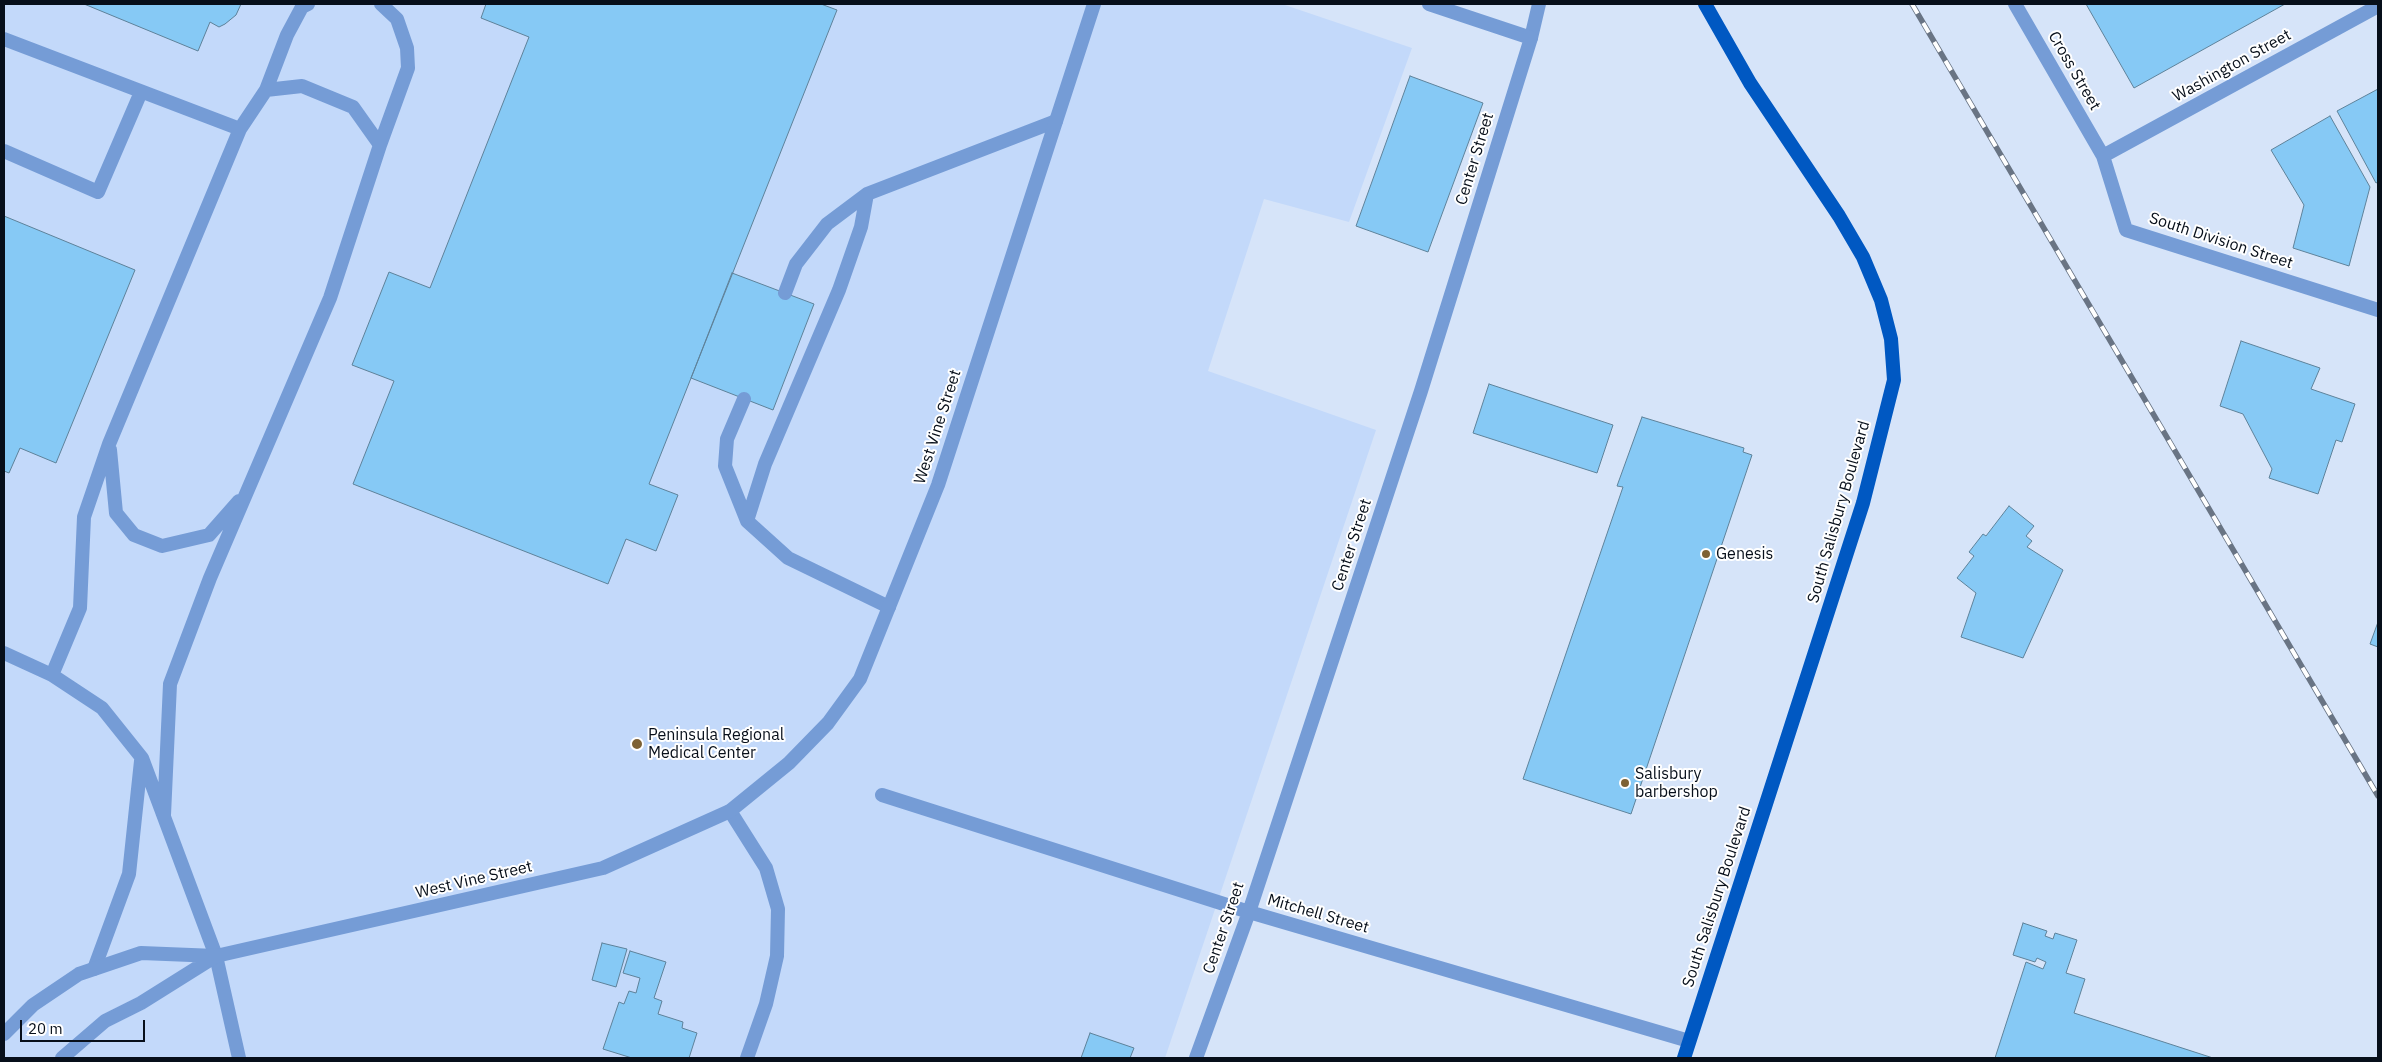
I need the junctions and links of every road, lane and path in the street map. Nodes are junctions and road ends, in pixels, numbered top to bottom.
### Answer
1 (308, 4) edge
2 (381, 4) edge
3 (1094, 4) edge
4 (1539, 4) edge
5 (1706, 4) edge
6 (2015, 4) edge
7 (1438, 5) edge
8 (2378, 6) edge
9 (1531, 38) junction
10 (4, 39) edge
11 (266, 90) junction
12 (142, 92) junction
13 (1056, 121) junction
14 (240, 129) junction
15 (380, 145) junction
16 (4, 151) edge
17 (2103, 156) junction
18 (867, 194) junction
19 (785, 293) dead end
20 (2378, 310) edge
21 (744, 399) dead end
22 (109, 444) junction
23 (248, 489) junction
24 (747, 520) junction
25 (889, 608) junction
26 (4, 653) edge
27 (52, 675) junction
28 (142, 758) junction
29 (882, 795) dead end
30 (730, 811) junction
31 (164, 815) junction
32 (1249, 912) junction
33 (216, 956) junction
34 (94, 969) junction
35 (4, 1034) edge
36 (1688, 1041) junction
37 (62, 1058) edge
38 (240, 1058) edge
39 (747, 1058) edge
40 (1196, 1058) edge
41 (1684, 1058) edge

1 - 11 street
2 - 15 street
3 - 13 street, West Vine Street
4 - 9 street, Center Street
5 - 36 main road, South Salisbury Boulevard
6 - 17 street, Cross Street
7 - 9 street
8 - 17 street, Washington Street
9 - 32 street, Center Street
10 - 12 street
11 - 14 street
11 - 15 street
12 - 14 street
12 - 16 street
13 - 18 street
13 - 25 street, West Vine Street
14 - 22 street
15 - 23 street
17 - 20 street, South Division Street
18 - 19 street
18 - 24 street
21 - 24 street
22 - 23 street
22 - 27 street
23 - 31 street
24 - 25 street
25 - 30 street, West Vine Street
26 - 27 street
27 - 28 street
28 - 31 street
28 - 34 street
29 - 32 street, Mitchell Street
30 - 33 street, West Vine Street
30 - 39 street
31 - 33 street
32 - 36 street, Mitchell Street
32 - 40 street, Center Street
33 - 34 street, West Vine Street
33 - 37 street, West Vine Street
33 - 38 street
34 - 35 street, West Vine Street
36 - 41 main road, South Salisbury Boulevard

